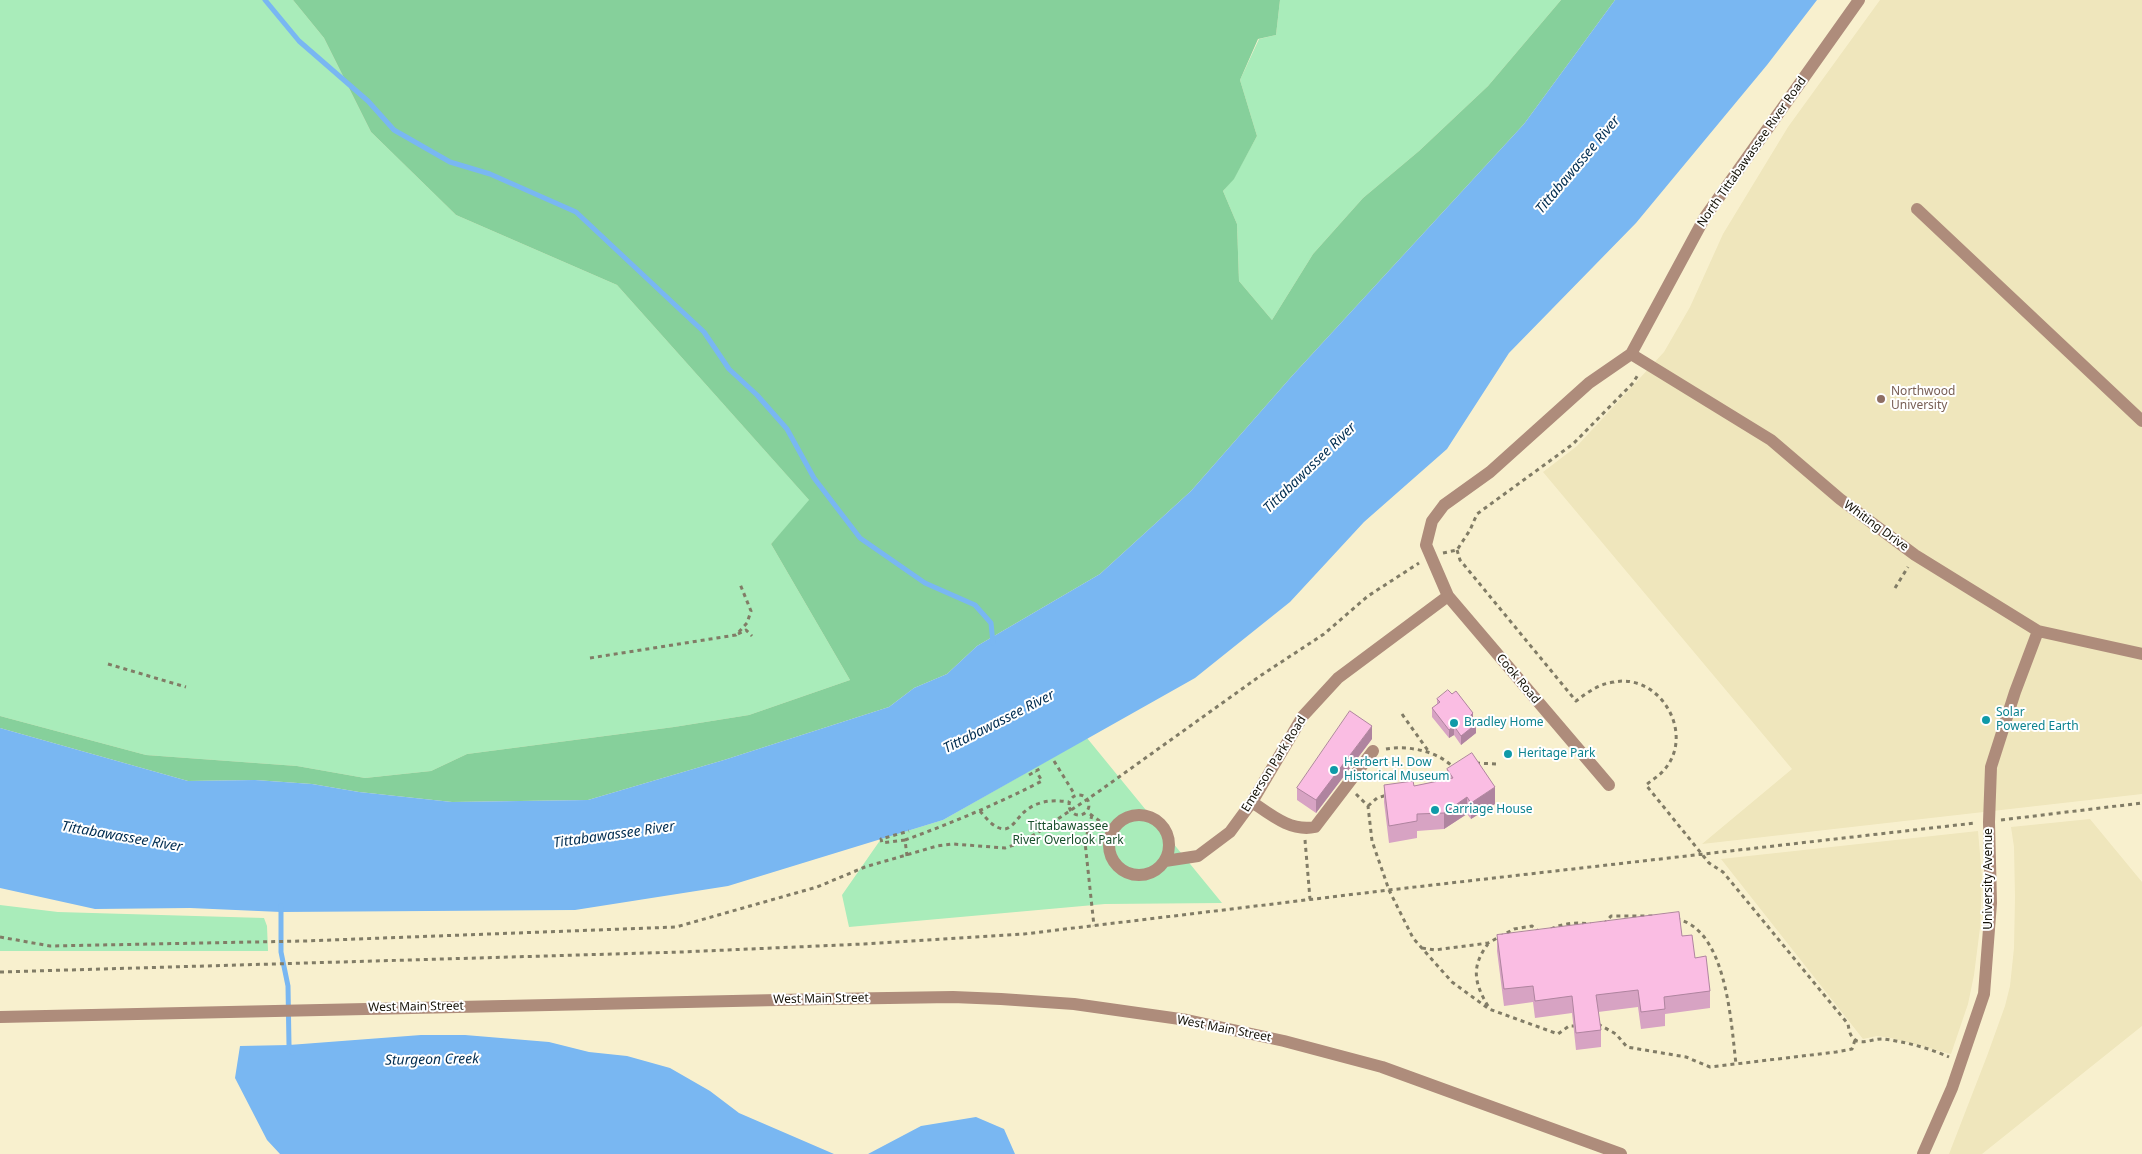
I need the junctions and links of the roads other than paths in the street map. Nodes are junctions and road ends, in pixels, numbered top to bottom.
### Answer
1 (1859, 0) edge
2 (1917, 209) dead end
3 (1631, 354) junction
4 (2142, 422) edge
5 (1448, 596) junction
6 (2038, 631) junction
7 (2142, 654) edge
8 (1373, 751) road end
9 (1609, 785) dead end
10 (1252, 802) junction
11 (1165, 861) junction
12 (0, 1017) edge
13 (1621, 1154) edge
14 (1923, 1154) edge

1 - 3 street, North Tittabawassee River Road
2 - 4 street
3 - 5 street, North Tittabawassee River Road
3 - 6 street, Whiting Drive
5 - 9 street, Cook Road
5 - 10 street, Emerson Park Road
6 - 7 street, Whiting Drive
6 - 14 street, University Avenue
8 - 10 street
10 - 11 street, Emerson Park Road
11 - 11 street, Emerson Park Road
12 - 13 street, West Main Street

